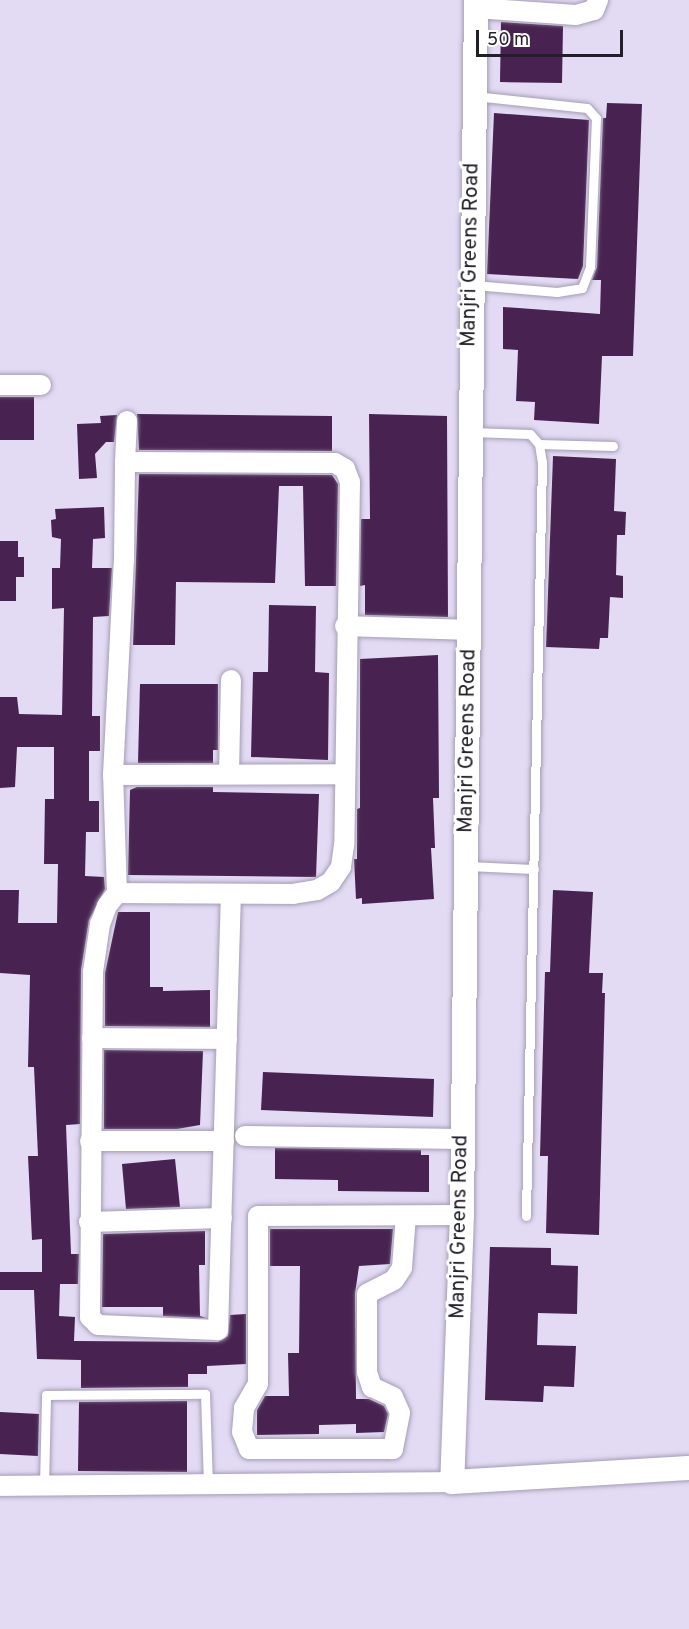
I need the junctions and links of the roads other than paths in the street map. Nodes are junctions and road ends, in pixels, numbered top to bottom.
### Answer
1 (598, 0) edge
2 (475, 4) edge
3 (473, 96) junction
4 (472, 285) junction
5 (0, 385) edge
6 (41, 385) dead end
7 (128, 421) dead end
8 (468, 432) junction
9 (539, 444) junction
10 (613, 446) dead end
11 (125, 462) junction
12 (345, 626) junction
13 (470, 630) junction
14 (231, 680) dead end
15 (228, 774) junction
16 (344, 774) junction
17 (113, 775) junction
18 (466, 866) junction
19 (534, 869) junction
20 (117, 893) junction
21 (231, 894) junction
22 (92, 1038) junction
23 (227, 1039) junction
24 (245, 1136) dead end
25 (462, 1139) junction
26 (90, 1141) junction
27 (224, 1141) junction
28 (462, 1215) junction
29 (406, 1216) junction
30 (526, 1216) dead end
31 (222, 1218) junction
32 (89, 1222) junction
33 (689, 1468) edge
34 (452, 1482) junction
35 (0, 1486) edge
36 (44, 1486) junction
37 (208, 1486) junction

1 - 2 street
2 - 3 street, Manjri Greens Road
3 - 4 street, Manjri Greens Road
3 - 4 lane
4 - 8 street, Manjri Greens Road
5 - 6 street
7 - 11 street
8 - 9 lane
8 - 13 street, Manjri Greens Road
9 - 10 lane
9 - 19 lane
11 - 12 street
11 - 17 street
12 - 13 street
12 - 16 street
13 - 18 street, Manjri Greens Road
14 - 15 street
15 - 16 street
15 - 17 street
16 - 21 street
17 - 20 street
18 - 19 lane
18 - 25 street, Manjri Greens Road
19 - 30 lane
20 - 21 street
20 - 22 street
21 - 23 street
22 - 23 street
22 - 26 street
23 - 27 street
24 - 25 street
25 - 28 street, Manjri Greens Road
26 - 27 street
26 - 32 street
27 - 31 street
28 - 29 street
28 - 34 street, Manjri Greens Road
29 - 29 street
31 - 32 street
31 - 32 street
33 - 34 street
34 - 37 street
35 - 36 street
36 - 37 street
36 - 37 lane

